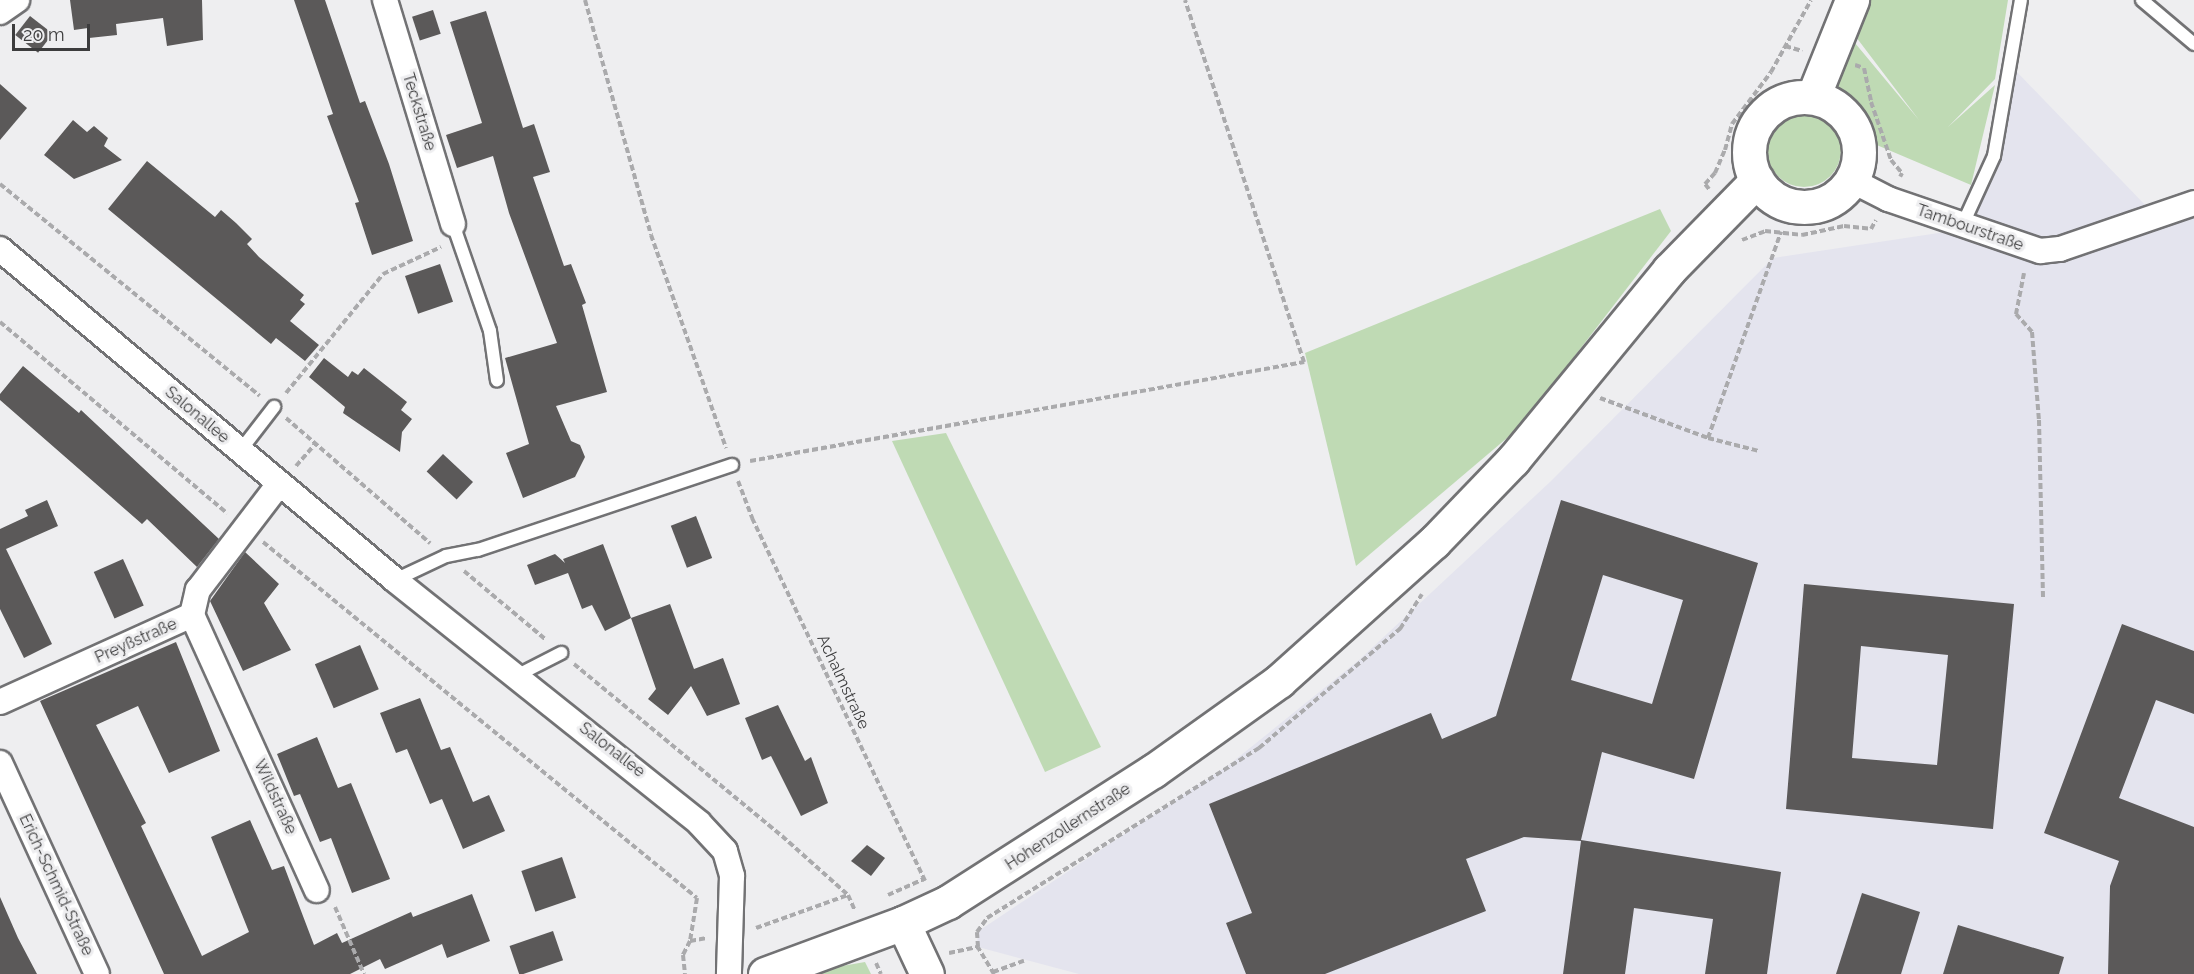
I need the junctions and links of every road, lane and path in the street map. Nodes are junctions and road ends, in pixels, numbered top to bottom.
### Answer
1 (16, 0) edge
2 (385, 0) edge
3 (585, 0) edge
4 (1185, 0) edge
5 (1811, 0) edge
6 (1852, 0) edge
7 (2021, 0) edge
8 (2142, 0) edge
9 (0, 12) edge
10 (2194, 44) edge
11 (1785, 46) junction
12 (1828, 58) junction
13 (1813, 97) junction
14 (1757, 180) junction
15 (1851, 180) junction
16 (1888, 200) junction
17 (2194, 203) edge
18 (1726, 208) junction
19 (453, 224) junction
20 (1962, 226) junction
21 (1781, 232) junction
22 (0, 249) edge
23 (2029, 249) junction
24 (0, 322) edge
25 (497, 381) dead end
26 (1600, 398) dead end
27 (274, 407) joint
28 (1708, 438) junction
29 (240, 451) junction
30 (1759, 451) dead end
31 (732, 465) junction
32 (279, 484) junction
33 (245, 528) junction
34 (395, 580) junction
35 (2043, 598) dead end
36 (192, 615) junction
37 (561, 653) dead end
38 (516, 676) junction
39 (0, 702) edge
40 (0, 763) edge
41 (317, 890) joint
42 (848, 895) dead end
43 (938, 907) junction
44 (903, 923) junction
45 (977, 932) dead end
46 (728, 934) junction
47 (1024, 961) dead end
48 (993, 973) edge
49 (97, 974) edge
50 (364, 974) edge
51 (685, 974) edge
52 (729, 974) edge
53 (765, 974) edge
54 (927, 974) edge

1 - 9 street
2 - 19 street, Teckstraße
3 - 31 path, Achalmstraße
4 - 31 path
5 - 11 path
6 - 12 main road
7 - 20 lane
8 - 10 lane
11 - 12 path
11 - 18 path
12 - 13 main road
12 - 16 path
13 - 14 main road
13 - 15 main road
14 - 15 main road
14 - 18 main road, Hohenzollernstraße
15 - 16 street, Tambourstraße
16 - 20 street, Tambourstraße
16 - 21 path
17 - 23 street, Tambourstraße
18 - 21 path
18 - 43 main road, Hohenzollernstraße
19 - 25 lane
19 - 27 path
20 - 23 street, Tambourstraße
21 - 28 path
22 - 29 street, Salonallee
23 - 35 path
24 - 33 path
26 - 28 path
27 - 29 lane
28 - 30 path
29 - 32 street, Salonallee
31 - 34 lane
31 - 43 path, Achalmstraße
32 - 33 street, Preyßstraße
32 - 34 street, Salonallee
33 - 36 street, Preyßstraße
33 - 51 path
34 - 38 street, Salonallee
36 - 39 street, Preyßstraße
36 - 41 street, Wildstraße
37 - 38 lane
38 - 46 street, Salonallee
40 - 49 street, Erich-Schmid-Straße
41 - 50 path
42 - 46 path
43 - 44 main road, Hohenzollernstraße
44 - 53 main road, Hohenzollernstraße
44 - 54 main road
45 - 48 path
46 - 52 street, Salonallee
47 - 48 path

